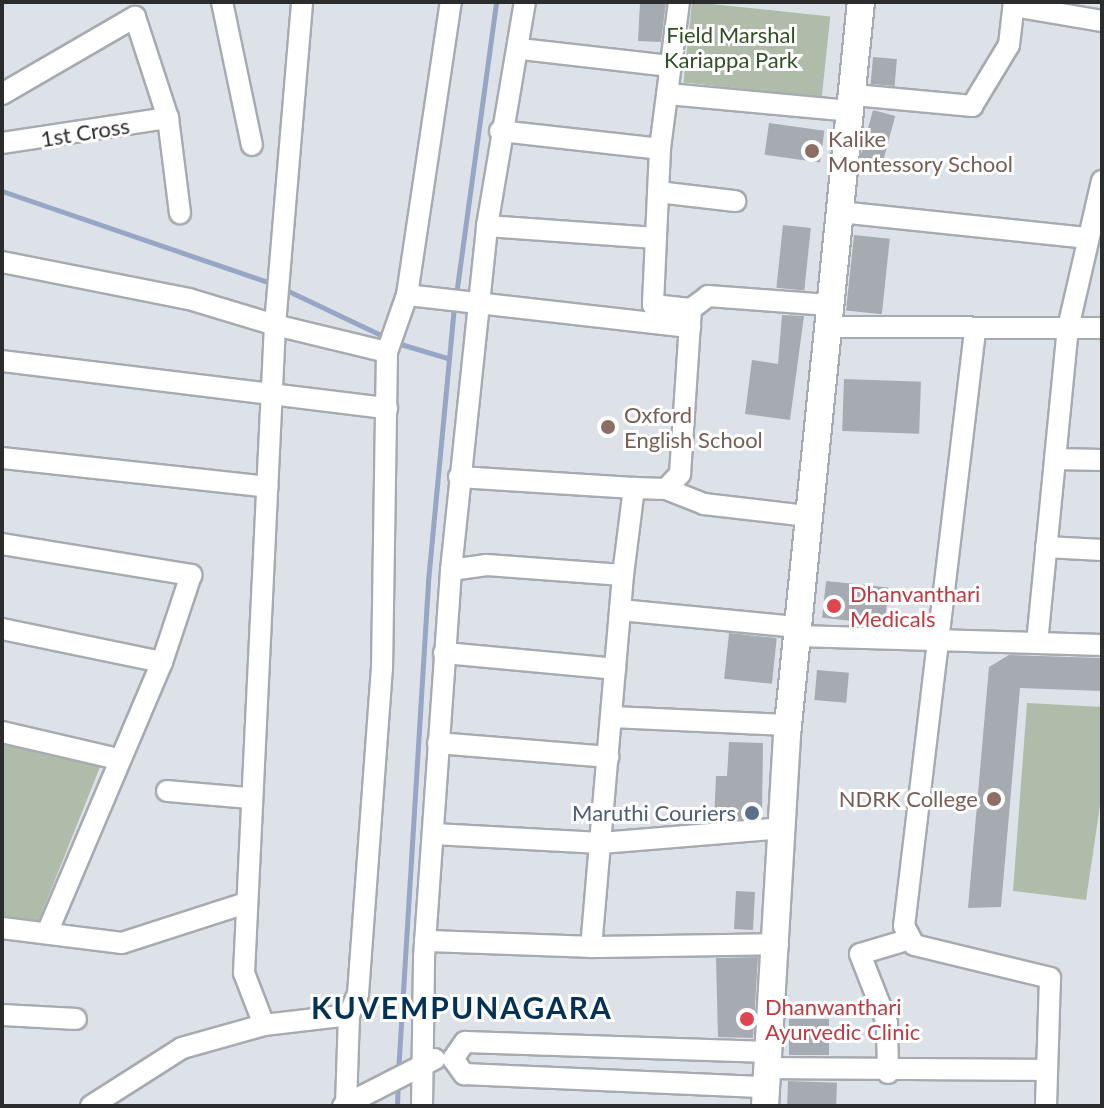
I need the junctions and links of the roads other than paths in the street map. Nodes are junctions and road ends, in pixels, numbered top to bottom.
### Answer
1 (222, 2) edge
2 (302, 2) edge
3 (451, 2) edge
4 (525, 2) edge
5 (679, 2) edge
6 (861, 2) edge
7 (1014, 4) edge
8 (1102, 21) edge
9 (521, 49) junction
10 (671, 66) junction
11 (2, 94) edge
12 (668, 94) junction
13 (853, 103) junction
14 (168, 118) junction
15 (500, 131) junction
16 (2, 143) edge
17 (252, 145) dead end
18 (660, 149) junction
19 (658, 192) junction
20 (1100, 193) edge
21 (735, 201) dead end
22 (840, 212) junction
23 (180, 213) dead end
24 (487, 226) junction
25 (656, 238) junction
26 (1086, 238) junction
27 (2, 262) edge
28 (407, 295) junction
29 (462, 301) junction
30 (828, 316) junction
31 (691, 318) junction
32 (275, 325) junction
33 (1068, 328) junction
34 (1102, 328) edge
35 (975, 331) junction
36 (390, 344) junction
37 (2, 361) edge
38 (270, 398) junction
39 (387, 408) junction
40 (2, 458) edge
41 (1055, 459) junction
42 (1102, 460) edge
43 (459, 477) junction
44 (267, 487) junction
45 (634, 488) junction
46 (666, 489) junction
47 (808, 516) junction
48 (2, 544) edge
49 (1046, 547) junction
50 (1102, 550) edge
51 (451, 570) junction
52 (623, 575) junction
53 (620, 610) junction
54 (2, 629) edge
55 (797, 631) junction
56 (939, 640) junction
57 (1037, 643) junction
58 (1102, 645) edge
59 (444, 653) junction
60 (162, 662) junction
61 (615, 669) junction
62 (611, 717) junction
63 (788, 725) junction
64 (2, 732) edge
65 (438, 743) junction
66 (608, 757) junction
67 (118, 759) junction
68 (167, 791) dead end
69 (249, 798) junction
70 (783, 828) junction
71 (434, 834) junction
72 (601, 843) junction
73 (246, 903) junction
74 (2, 928) edge
75 (47, 933) junction
76 (907, 940) junction
77 (425, 941) junction
78 (778, 944) junction
79 (591, 947) junction
80 (2, 1015) edge
81 (349, 1015) junction
82 (76, 1019) dead end
83 (264, 1025) junction
84 (453, 1059) junction
85 (418, 1063) junction
86 (1046, 1070) junction
87 (888, 1073) junction
88 (767, 1078) edge
89 (350, 1103) edge
90 (91, 1106) edge
91 (422, 1106) edge
92 (1046, 1106) edge

1 - 17 street
2 - 32 street
3 - 28 street
4 - 9 street
5 - 10 street
6 - 13 street
7 - 8 street
7 - 13 street
9 - 10 street
9 - 15 street
10 - 12 street
11 - 14 street
12 - 13 street
12 - 18 street
13 - 22 street
14 - 16 street, 1st Cross
14 - 23 street
15 - 18 street
15 - 24 street
18 - 19 street
19 - 21 street
19 - 25 street
20 - 26 street
22 - 26 street
22 - 30 street
24 - 25 street
24 - 29 street
25 - 31 street
26 - 33 street
27 - 32 street
28 - 29 street
28 - 36 street
29 - 31 street
29 - 43 street
30 - 31 street
30 - 35 street
30 - 47 street
31 - 46 street
32 - 36 street
32 - 38 street
33 - 34 street
33 - 35 street
33 - 41 street
35 - 56 street
36 - 39 street
37 - 38 street
38 - 39 street
38 - 44 street
39 - 81 street
40 - 44 street
41 - 42 street
41 - 49 street
43 - 45 street
43 - 51 street
44 - 69 street
45 - 46 street
45 - 52 street
46 - 47 street
47 - 55 street
48 - 60 street
49 - 50 street
49 - 57 street
51 - 52 street
51 - 59 street
52 - 53 street
53 - 55 street
53 - 61 street
54 - 60 street
55 - 56 street
55 - 63 street
56 - 57 street
56 - 76 street
57 - 58 street
59 - 61 street
59 - 65 street
60 - 67 street
61 - 62 street
62 - 63 street
62 - 66 street
63 - 70 street
64 - 67 street
65 - 66 street
65 - 71 street
66 - 72 street
67 - 75 street
68 - 69 street
69 - 73 street
70 - 72 street
70 - 78 street
71 - 72 street
71 - 77 street
72 - 79 street
73 - 75 street
73 - 83 street
74 - 75 street
76 - 86 street
76 - 87 street
77 - 79 street
77 - 85 street
78 - 79 street
78 - 88 street
80 - 82 street
81 - 83 street
81 - 89 street
83 - 90 street
84 - 85 street
84 - 88 street
84 - 88 street
85 - 89 street
85 - 91 street
86 - 87 street
86 - 92 street
87 - 88 street

